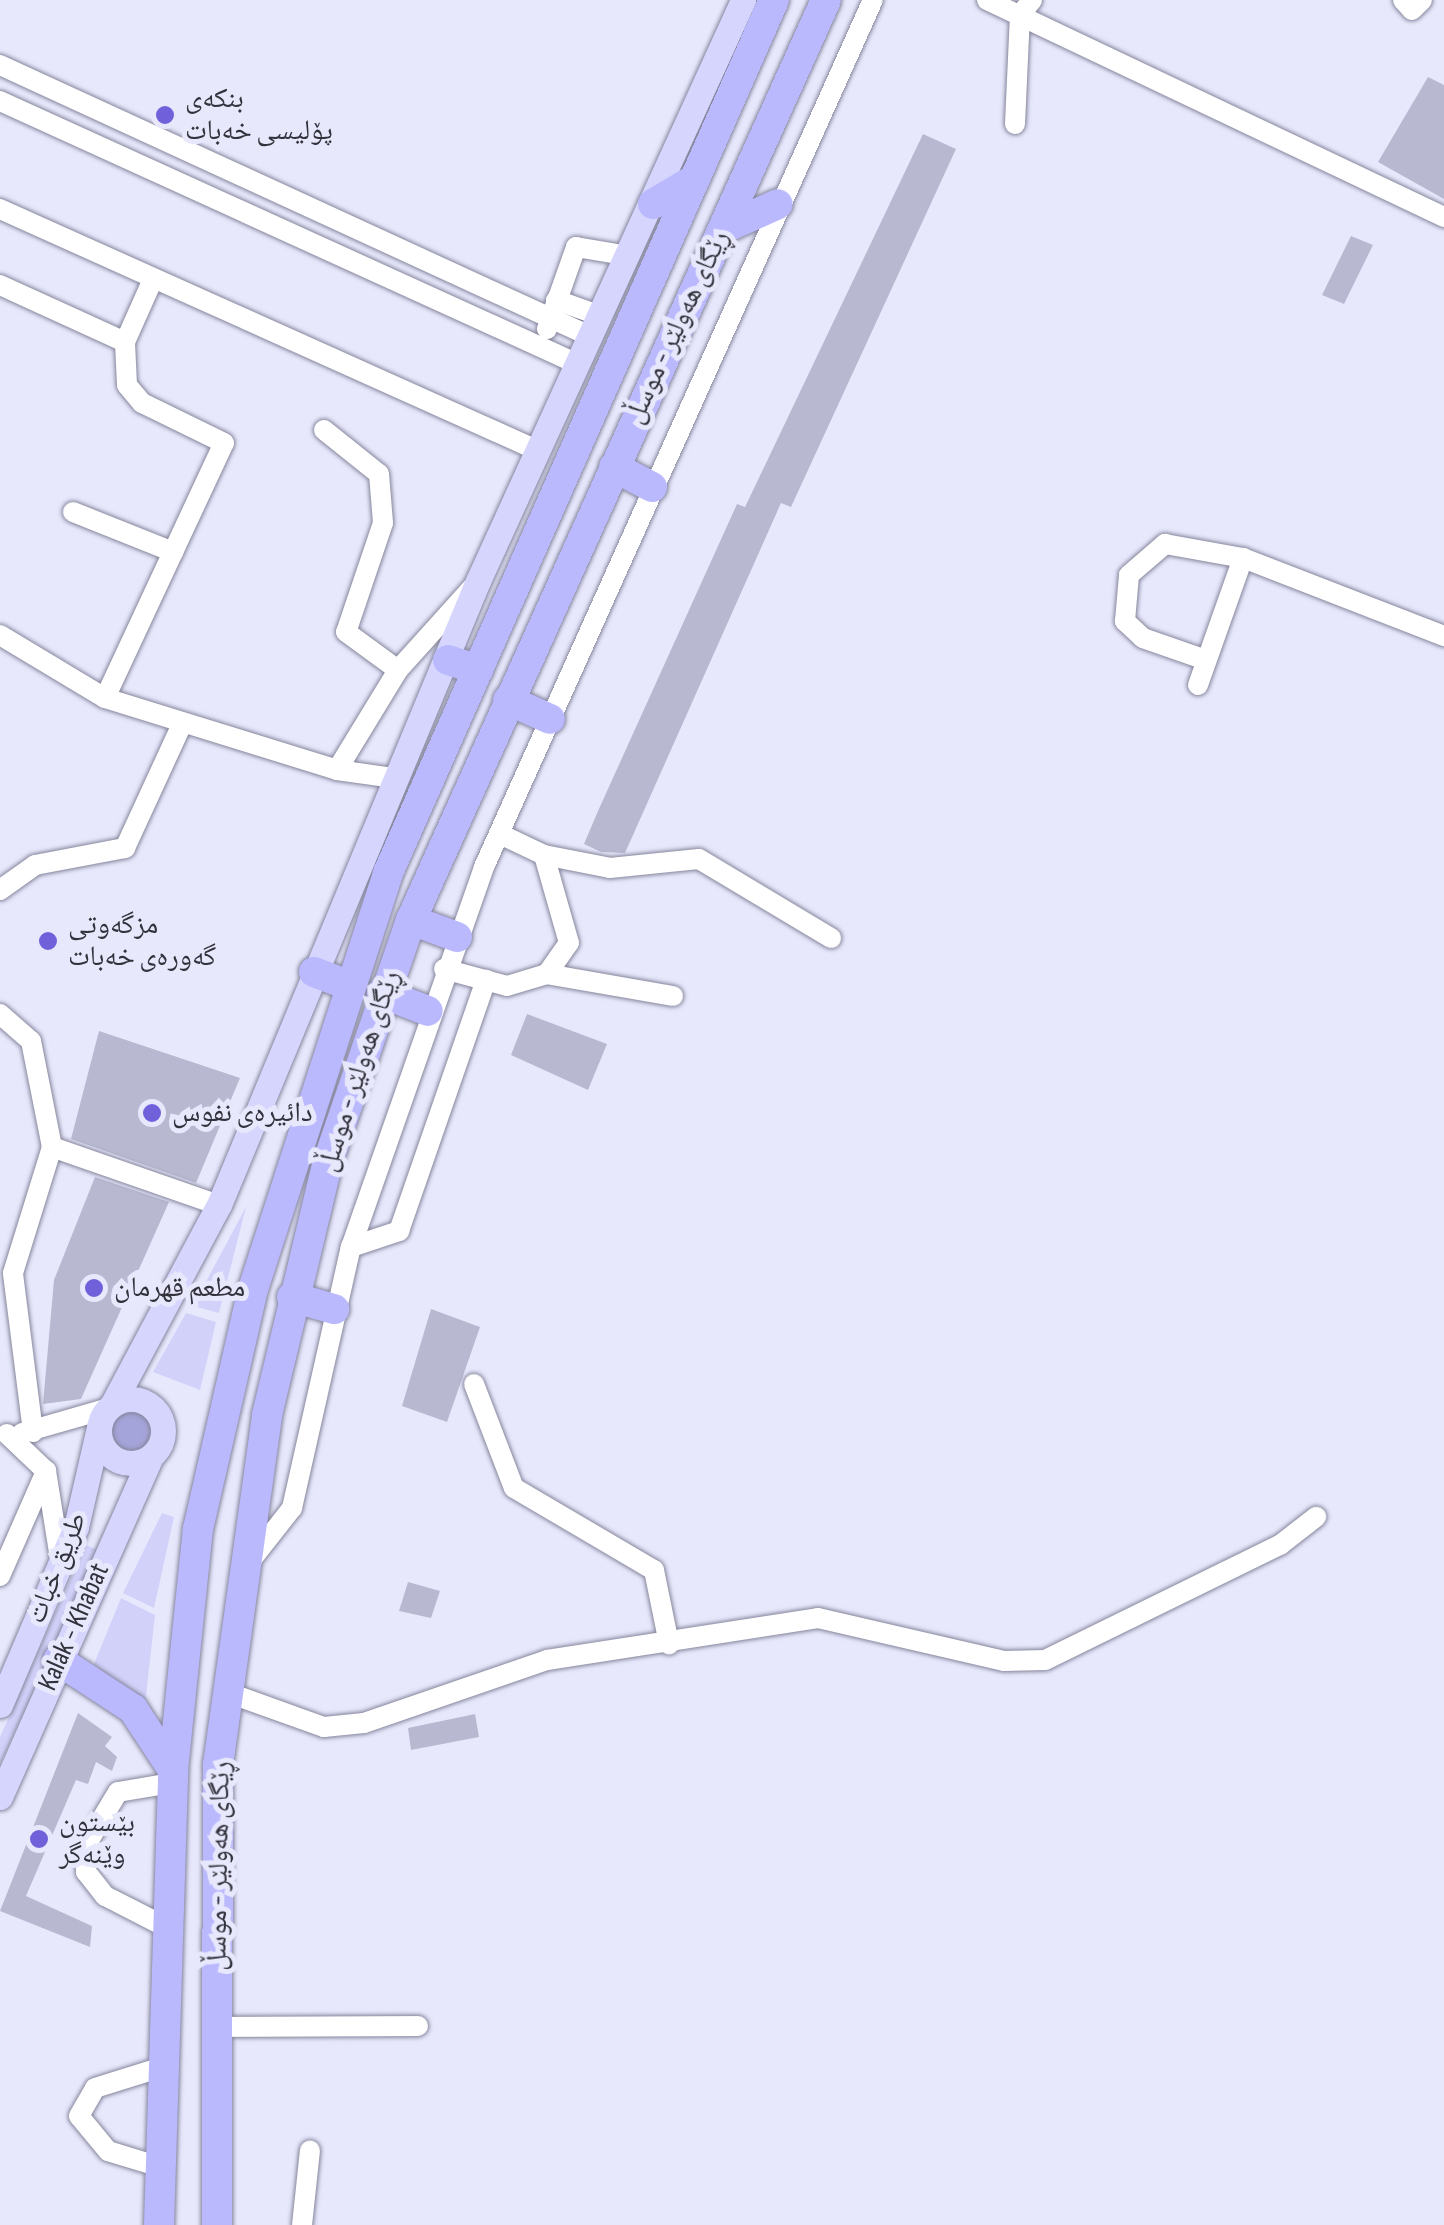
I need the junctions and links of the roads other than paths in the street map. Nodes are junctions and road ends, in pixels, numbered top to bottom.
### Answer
1 (743, 0) edge
2 (774, 0) edge
3 (826, 0) edge
4 (873, 0) edge
5 (987, 0) edge
6 (1404, 0) edge
7 (1422, 0) edge
8 (1026, 8) edge
9 (0, 64) edge
10 (0, 101) edge
11 (102, 113) junction
12 (1014, 124) dead end
13 (90, 143) junction
14 (695, 179) junction
15 (652, 204) junction
16 (778, 204) junction
17 (2, 214) edge
18 (1444, 217) edge
19 (723, 228) junction
20 (629, 256) junction
21 (153, 279) junction
22 (0, 285) edge
23 (554, 310) junction
24 (596, 327) junction
25 (125, 342) junction
26 (542, 348) junction
27 (578, 364) junction
28 (324, 430) dead end
29 (539, 451) junction
30 (614, 467) junction
31 (652, 487) junction
32 (73, 512) dead end
33 (173, 552) junction
34 (1243, 558) junction
35 (478, 581) junction
36 (0, 635) edge
37 (1444, 636) edge
38 (448, 660) junction
39 (1206, 660) junction
40 (398, 670) junction
41 (478, 670) junction
42 (1198, 685) dead end
43 (105, 698) junction
44 (508, 700) junction
45 (550, 718) junction
46 (182, 724) junction
47 (336, 770) junction
48 (394, 778) junction
49 (500, 834) junction
50 (544, 856) junction
51 (0, 890) edge
52 (410, 920) junction
53 (457, 937) junction
54 (831, 938) dead end
55 (444, 968) junction
56 (314, 972) junction
57 (547, 974) junction
58 (486, 980) junction
59 (345, 984) junction
60 (382, 993) junction
61 (673, 996) dead end
62 (428, 1011) junction
63 (0, 1014) edge
64 (52, 1147) junction
65 (219, 1205) junction
66 (351, 1247) junction
67 (292, 1298) junction
68 (334, 1309) junction
69 (474, 1384) dead end
70 (107, 1413) junction
71 (33, 1432) junction
72 (4, 1435) edge
73 (150, 1458) junction
74 (46, 1471) junction
75 (1316, 1517) dead end
76 (198, 1528) junction
77 (245, 1556) junction
78 (60, 1564) junction
79 (0, 1576) edge
80 (669, 1644) junction
81 (58, 1660) junction
82 (228, 1693) junction
83 (0, 1705) edge
84 (172, 1776) junction
85 (0, 1798) edge
86 (162, 1925) junction
87 (418, 2026) dead end
88 (216, 2027) junction
89 (159, 2068) junction
90 (310, 2150) dead end
91 (157, 2166) junction
92 (159, 2225) edge
93 (217, 2225) edge
94 (302, 2225) edge

1 - 15 main road, طريق خبات
2 - 14 highway, ڕێگای هەولێر - موسڵ
3 - 19 highway, ڕێگای هەولێر - موسڵ
4 - 16 street
5 - 8 street
6 - 7 street
8 - 12 street
8 - 18 street
9 - 11 street
10 - 13 street
11 - 13 street
11 - 23 street
13 - 26 street
14 - 15 highway
14 - 41 highway, ڕێگای هەولێر - موسڵ
15 - 20 main road, طريق خبات
16 - 19 highway
16 - 31 street
17 - 21 street
19 - 30 highway, ڕێگای هەولێر - موسڵ
20 - 23 street
20 - 24 main road, طريق خبات
21 - 25 street
21 - 29 street
22 - 25 street
23 - 24 street
23 - 26 street
24 - 27 main road, طريق خبات
25 - 33 street
26 - 27 street
27 - 29 main road, طريق خبات
28 - 40 street
29 - 35 main road, طريق خبات
30 - 31 highway
30 - 44 highway, ڕێگای هەولێر - موسڵ
31 - 45 street
32 - 33 street
33 - 43 street
34 - 37 street
34 - 39 street
34 - 39 street
35 - 38 main road, طريق خبات
35 - 40 street
36 - 43 street
38 - 41 highway
38 - 48 main road, طريق خبات
39 - 42 street
40 - 47 street
41 - 59 highway, ڕێگای هەولێر - موسڵ
43 - 46 street
44 - 45 highway
44 - 52 highway, ڕێگای هەولێر - موسڵ
45 - 49 street
46 - 47 street
46 - 51 street
47 - 48 street
48 - 56 main road, طريق خبات
49 - 50 street
49 - 53 street
50 - 54 street
50 - 57 street
52 - 53 highway
52 - 60 highway, ڕێگای هەولێر - موسڵ
53 - 55 street
55 - 58 street
55 - 62 street
56 - 59 highway
56 - 65 main road, طريق خبات
57 - 58 street
57 - 61 street
58 - 66 street
59 - 76 highway, ڕێگای هەولێر - موسڵ
60 - 62 highway
60 - 67 highway, ڕێگای هەولێر - موسڵ
62 - 66 street
63 - 64 street
64 - 65 street
64 - 71 street
65 - 70 main road, طريق خبات
66 - 68 street
67 - 68 highway
67 - 77 highway, ڕێگای هەولێر - موسڵ
68 - 77 street
69 - 80 street
70 - 71 street
70 - 73 main road
70 - 73 main road
70 - 78 main road, طريق خبات
71 - 72 street
72 - 74 street
73 - 81 main road, Kalak - Khabat
74 - 78 street
74 - 79 street
75 - 80 street
76 - 77 highway
76 - 84 highway, ڕێگای هەولێر - موسڵ
77 - 82 highway, ڕێگای هەولێر - موسڵ
78 - 83 main road, طريق خبات
80 - 82 street
81 - 84 highway
81 - 85 main road, Kalak - Khabat
82 - 88 highway, ڕێگای هەولێر - موسڵ
84 - 86 highway, ڕێگای هەولێر - موسڵ
84 - 86 street
86 - 89 highway, ڕێگای هەولێر - موسڵ
87 - 88 street
88 - 93 highway, ڕێگای هەولێر - موسڵ
89 - 91 highway, ڕێگای هەولێر - موسڵ
89 - 91 street
90 - 94 street
91 - 92 highway, ڕێگای هەولێر - موسڵ

